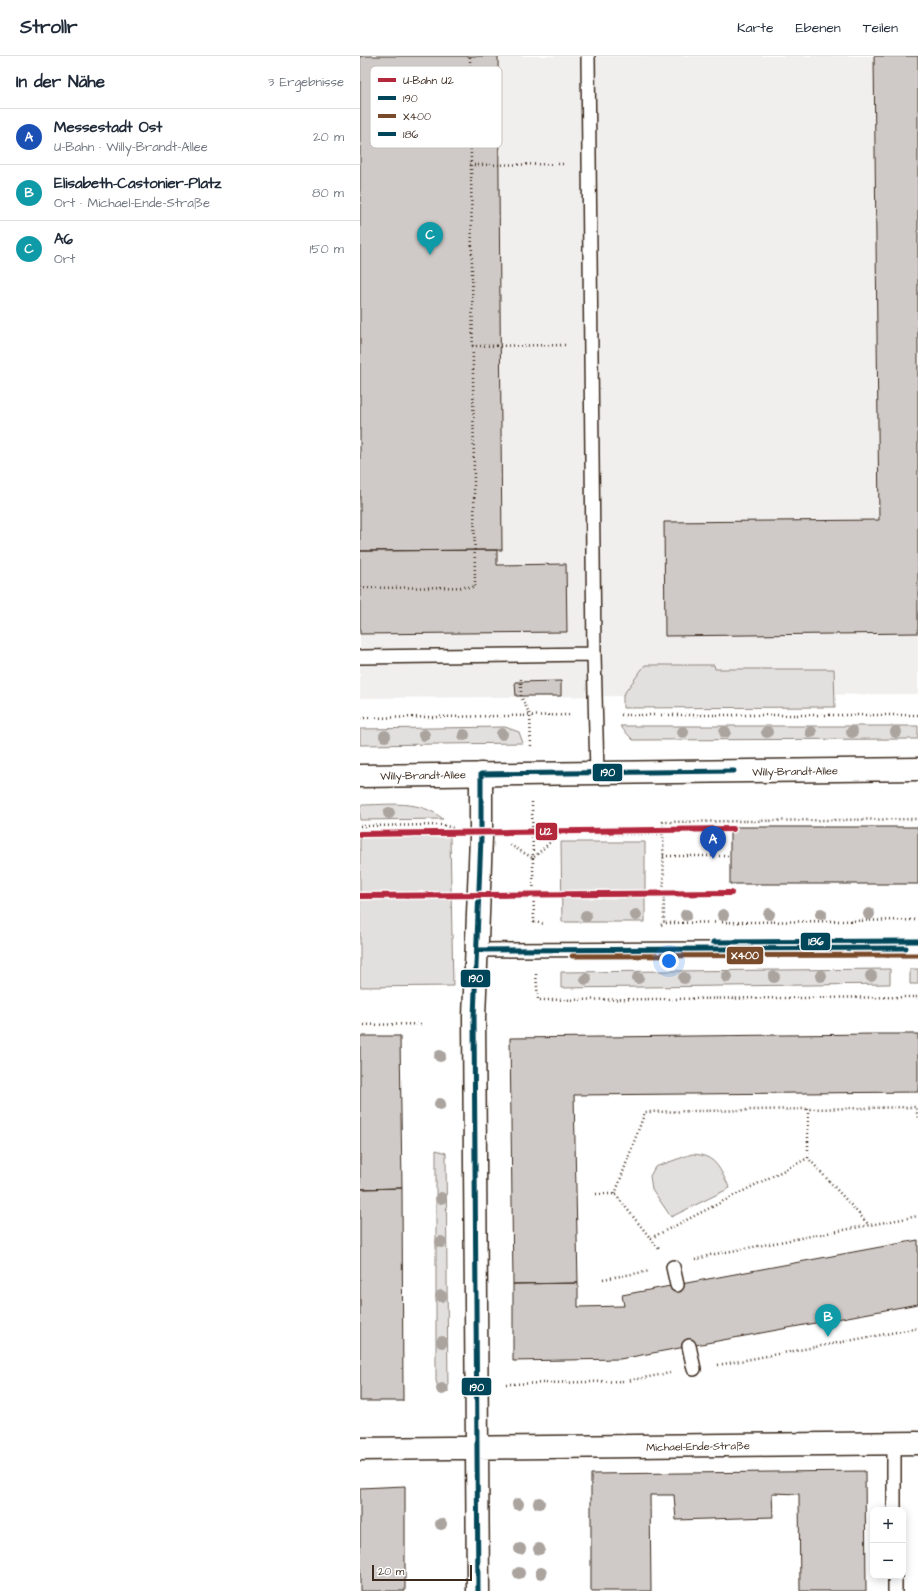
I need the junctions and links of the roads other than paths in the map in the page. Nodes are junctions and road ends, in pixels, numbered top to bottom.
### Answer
1 (588, 56) edge
2 (594, 654) junction
3 (360, 657) edge
4 (918, 769) edge
5 (597, 773) junction
6 (481, 774) junction
7 (360, 776) edge
8 (918, 948) edge
9 (478, 950) junction
10 (673, 1267) road end
11 (677, 1285) dead end
12 (689, 1346) dead end
13 (694, 1369) dead end
14 (918, 1443) edge
15 (894, 1444) junction
16 (477, 1448) junction
17 (360, 1449) edge
18 (894, 1507) edge
19 (894, 1579) edge
20 (478, 1591) edge
21 (895, 1591) edge

1 - 2 lane
2 - 3 lane
2 - 5 lane
4 - 5 street, Willy-Brandt-Allee
5 - 6 street, Willy-Brandt-Allee
6 - 7 street, Willy-Brandt-Allee
6 - 9 street
8 - 9 lane
9 - 16 street
10 - 11 lane
12 - 13 lane
14 - 15 street, Michael-Ende-Straße
15 - 16 street, Michael-Ende-Straße
15 - 18 lane
16 - 17 street, Michael-Ende-Straße
16 - 20 street
19 - 21 lane

